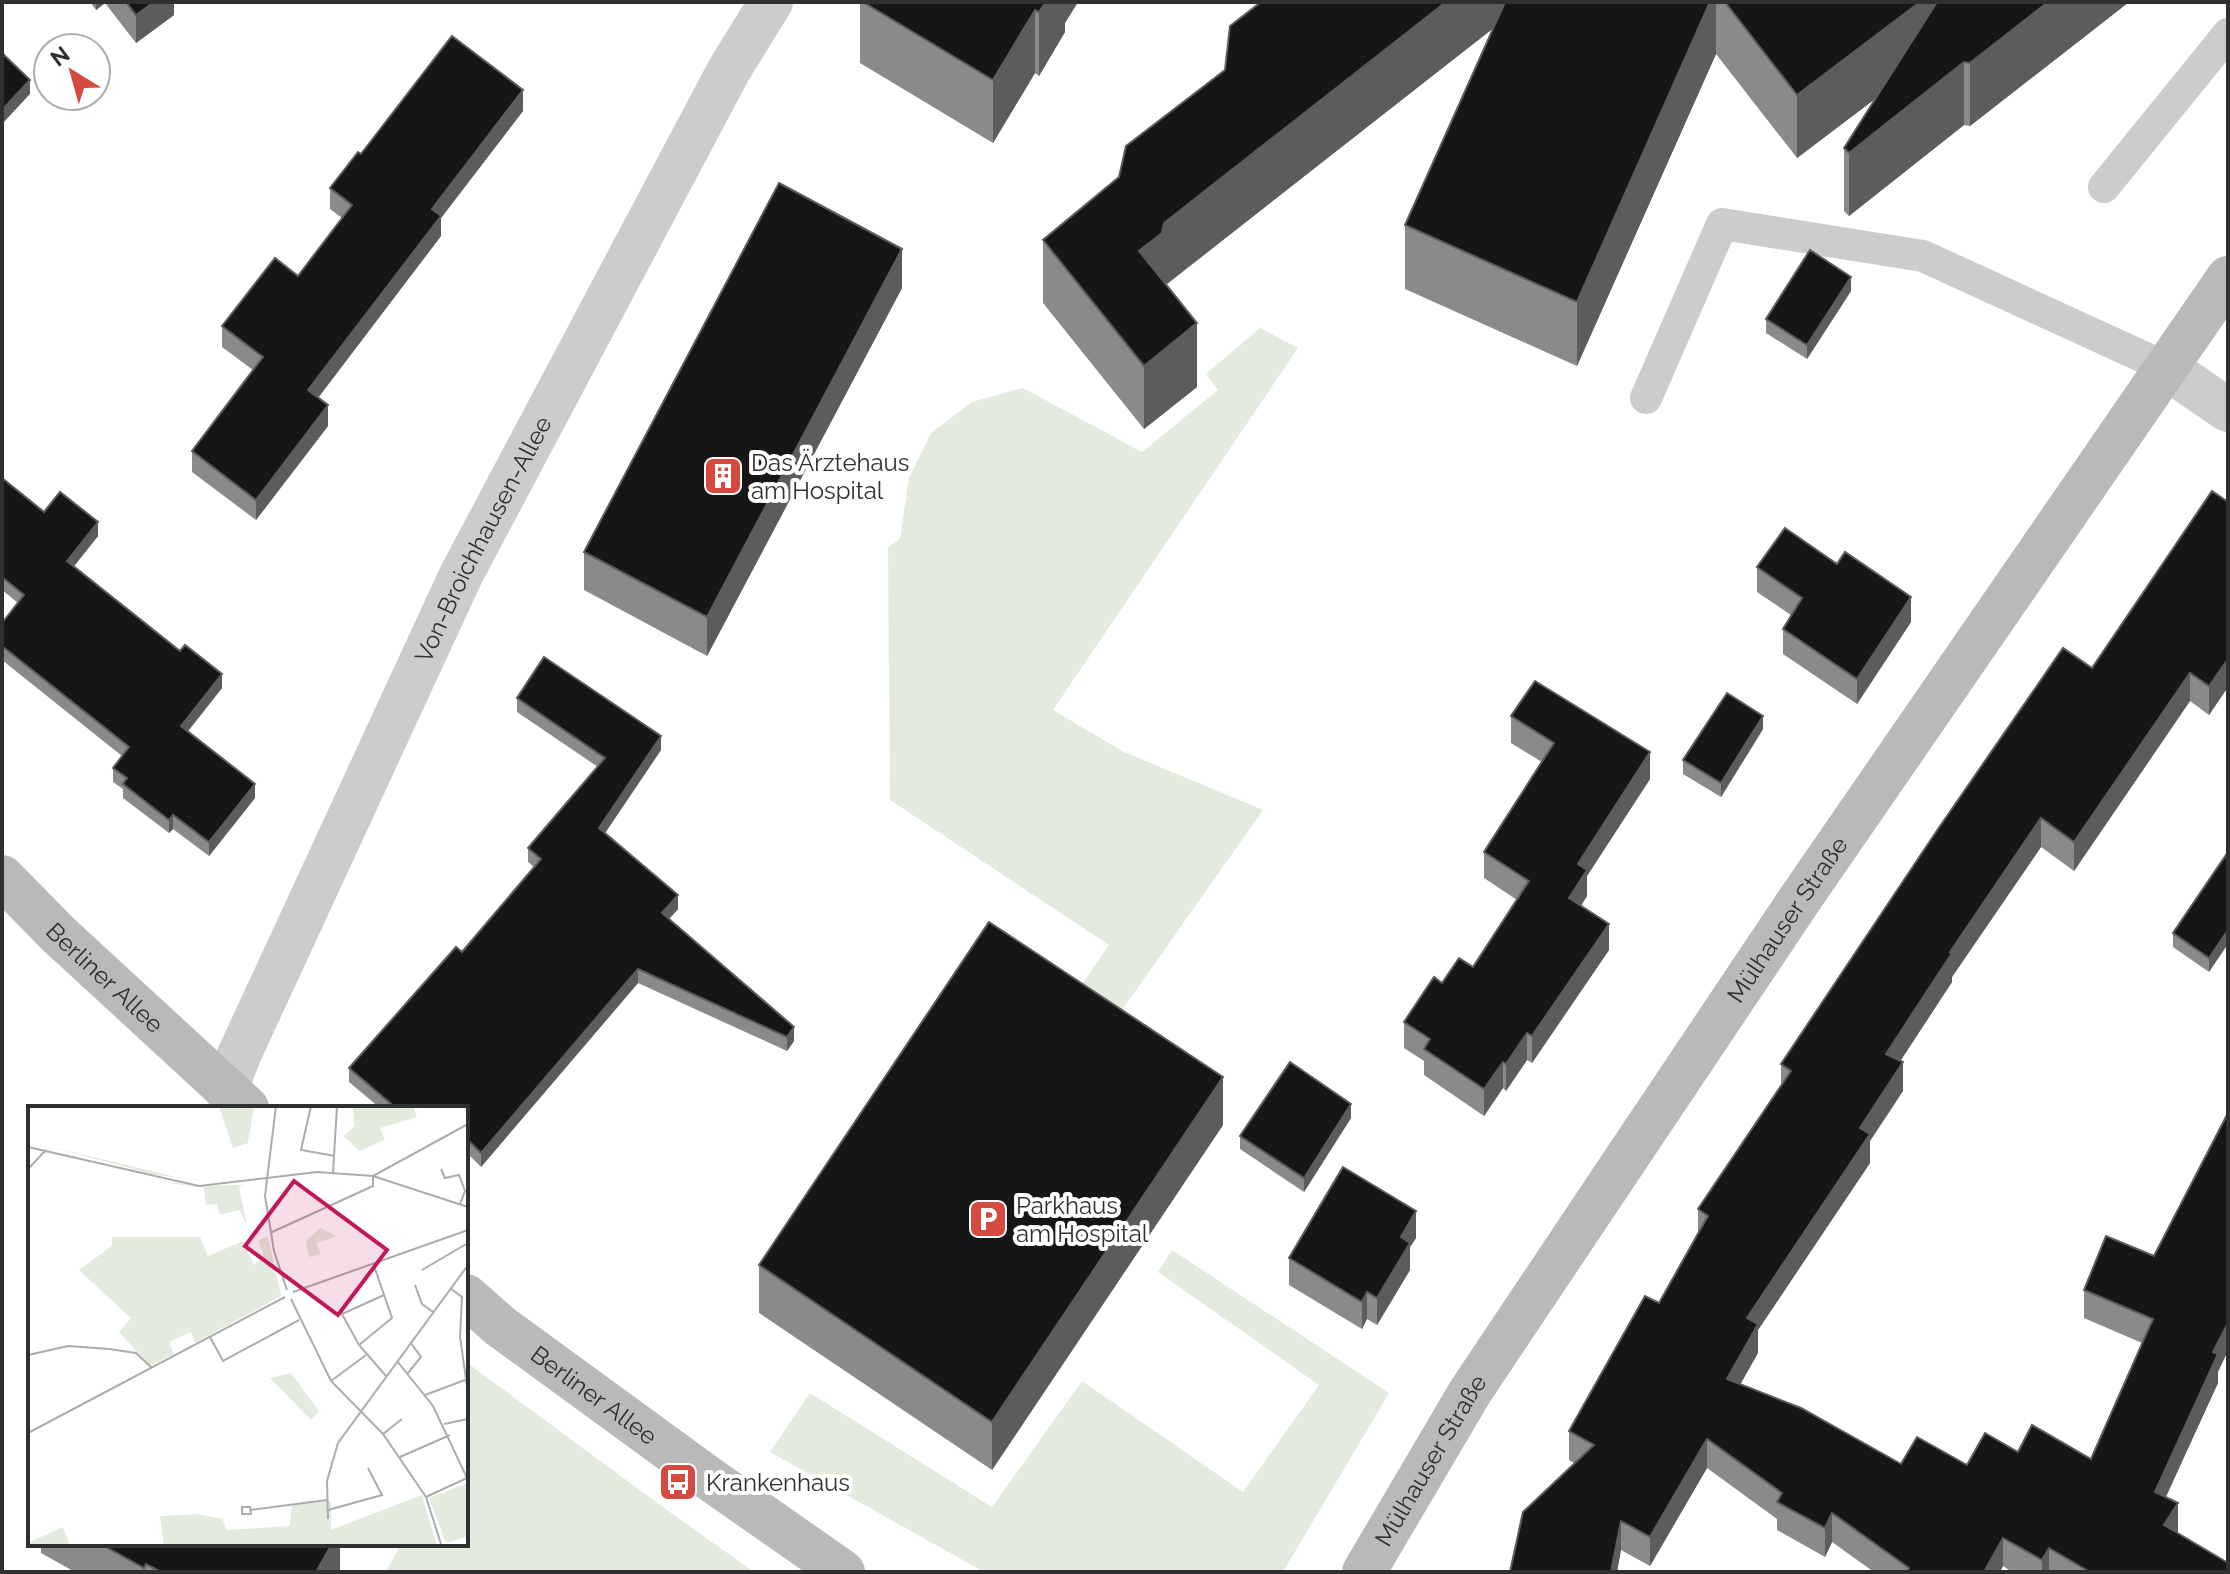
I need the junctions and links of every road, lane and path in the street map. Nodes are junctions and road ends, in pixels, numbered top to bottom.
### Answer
1 (771, 2) edge
2 (2228, 34) edge
3 (2104, 187) dead end
4 (2228, 278) edge
5 (2165, 367) junction
6 (1646, 398) dead end
7 (2228, 410) edge
8 (2, 877) edge
9 (236, 1099) edge
10 (468, 1298) edge
11 (843, 1572) edge
12 (1364, 1572) edge

1 - 9 street, Von-Broichhausen-Allee
2 - 3 lane
4 - 5 street, Mülhauser Straße
5 - 6 lane
5 - 7 street
5 - 12 street, Mülhauser Straße
8 - 9 street, Berliner Allee
10 - 11 street, Berliner Allee

